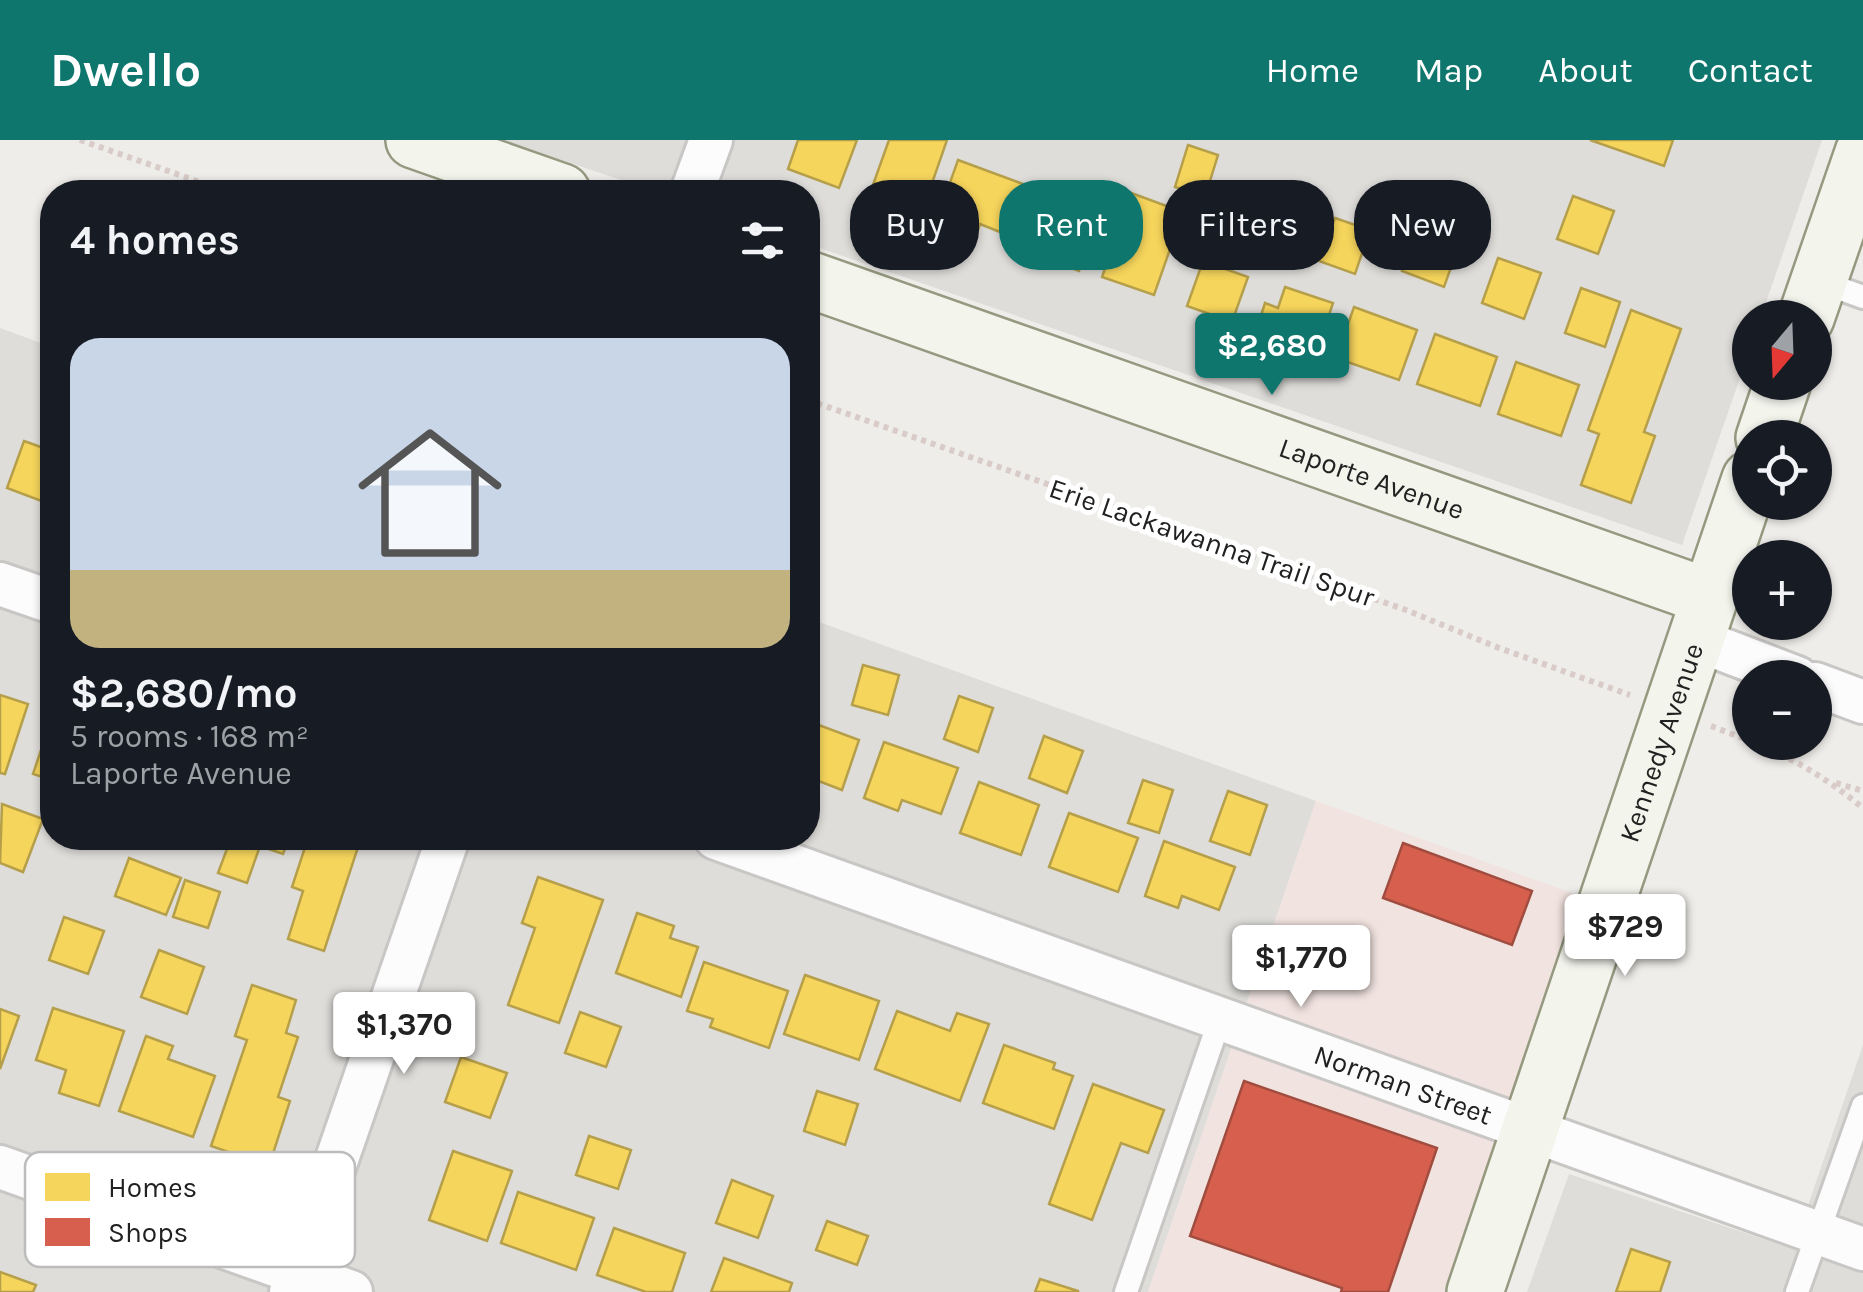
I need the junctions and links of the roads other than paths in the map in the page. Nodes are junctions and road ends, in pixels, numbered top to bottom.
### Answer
1 (414, 140) edge
2 (711, 140) edge
3 (1863, 153) edge
4 (528, 180) edge
5 (696, 180) edge
6 (820, 285) edge
7 (1829, 298) edge
8 (1736, 520) edge
9 (0, 584) edge
10 (40, 598) edge
11 (1702, 618) junction
12 (1768, 660) edge
13 (1832, 690) edge
14 (1863, 702) edge
15 (444, 850) edge
16 (749, 850) edge
17 (1220, 1020) junction
18 (1863, 1106) edge
19 (1529, 1131) junction
20 (339, 1152) edge
21 (0, 1167) edge
22 (25, 1177) edge
23 (1817, 1233) junction
24 (1863, 1250) edge
25 (256, 1267) edge
26 (294, 1282) edge
27 (352, 1292) edge
28 (1126, 1292) edge
29 (1475, 1292) edge
30 (1797, 1292) edge

1 - 4 street
2 - 5 street
3 - 7 street
6 - 11 street, Laporte Avenue
8 - 11 street, Kennedy Avenue
9 - 10 street
11 - 12 street, Laporte Avenue
11 - 19 street, Kennedy Avenue
13 - 14 street
15 - 20 street
16 - 17 street, Norman Street
17 - 19 street, Norman Street
17 - 28 lane
18 - 23 lane
19 - 23 street, Norman Street
19 - 29 street, Kennedy Avenue
21 - 22 street
23 - 24 street, Norman Street
23 - 30 lane
25 - 26 street
26 - 27 street

